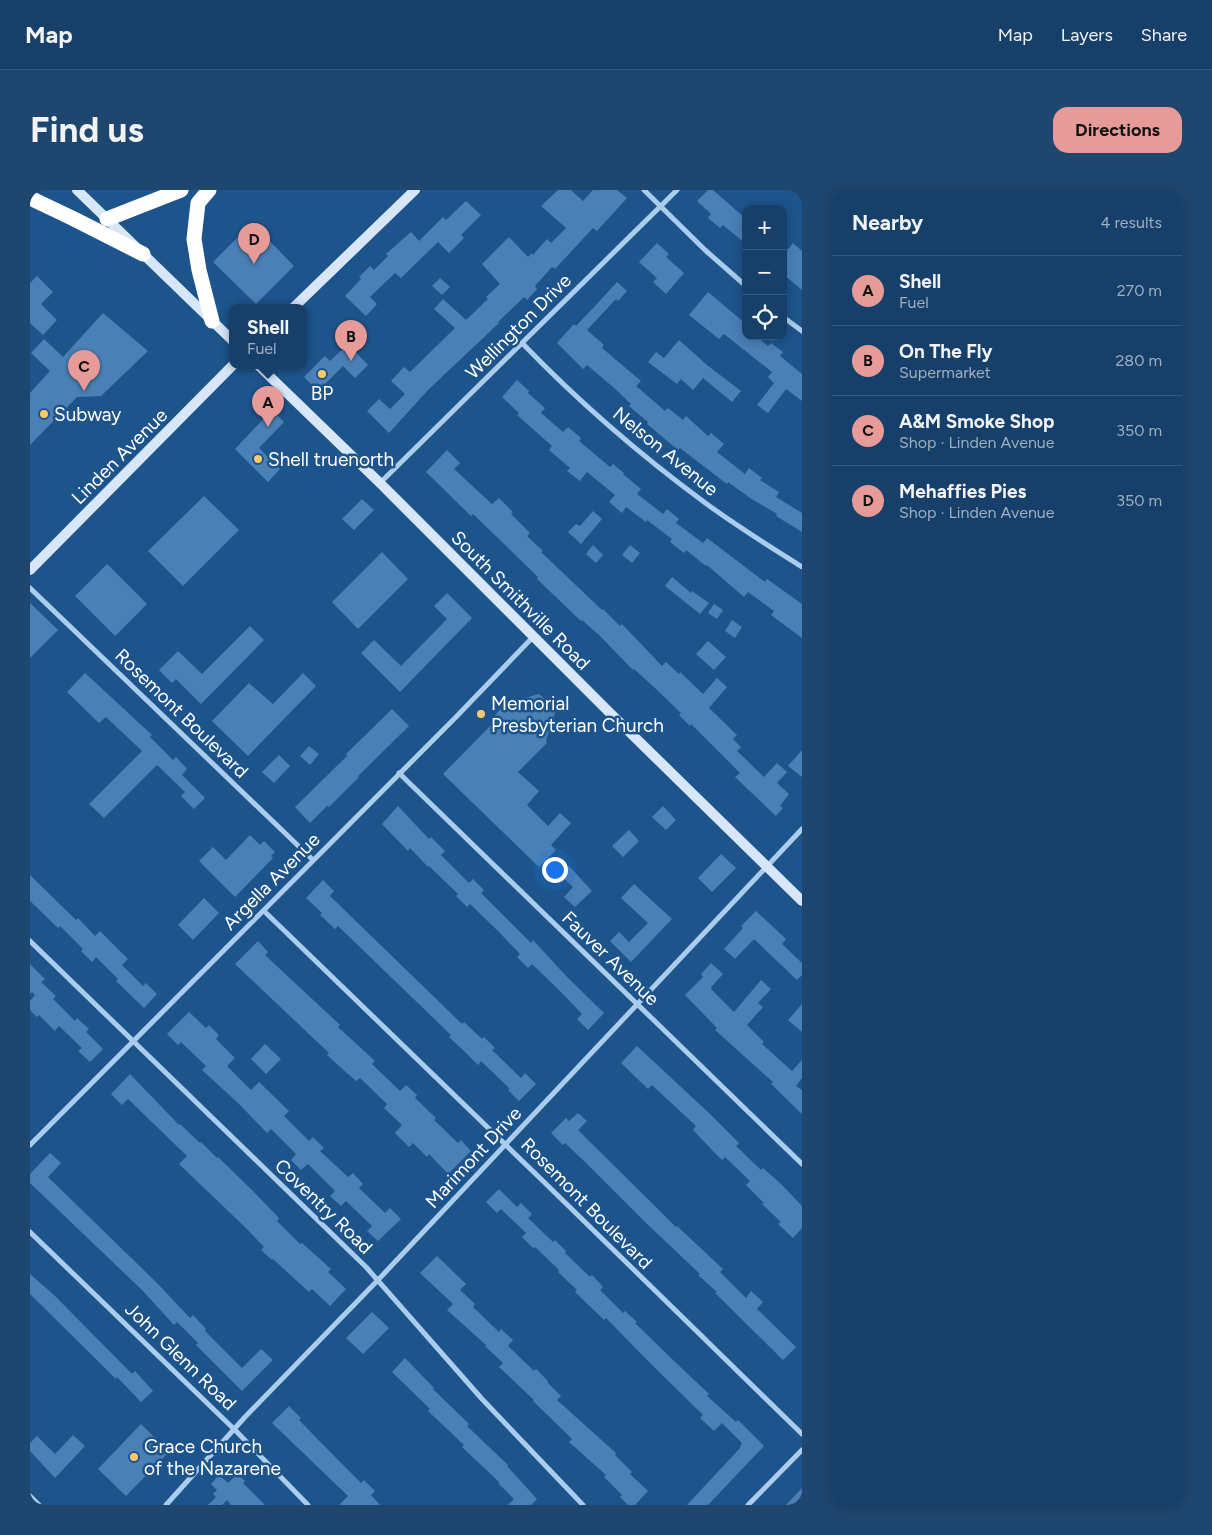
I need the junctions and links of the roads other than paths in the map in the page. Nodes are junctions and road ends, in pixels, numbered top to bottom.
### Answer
1 (77, 190) edge
2 (181, 190) edge
3 (209, 190) edge
4 (415, 190) edge
5 (644, 190) edge
6 (677, 190) edge
7 (30, 198) edge
8 (660, 206) junction
9 (106, 220) junction
10 (143, 254) junction
11 (742, 282) edge
12 (297, 304) edge
13 (787, 320) edge
14 (212, 321) junction
15 (802, 331) edge
16 (229, 337) edge
17 (523, 344) junction
18 (229, 369) edge
19 (262, 369) edge
20 (380, 484) junction
21 (802, 568) edge
22 (30, 570) edge
23 (30, 588) edge
24 (533, 637) junction
25 (399, 773) junction
26 (802, 829) edge
27 (313, 860) junction
28 (768, 867) junction
29 (802, 900) edge
30 (264, 911) junction
31 (30, 942) edge
32 (637, 1004) junction
33 (133, 1042) junction
34 (505, 1144) junction
35 (30, 1145) edge
36 (802, 1164) edge
37 (30, 1232) edge
38 (378, 1280) junction
39 (235, 1430) junction
40 (802, 1434) edge
41 (802, 1450) edge
42 (30, 1496) edge
43 (39, 1505) edge
44 (166, 1505) edge
45 (308, 1505) edge
46 (583, 1505) edge
47 (748, 1505) edge

1 - 9 main road
2 - 9 highway
3 - 14 highway
4 - 12 main road
5 - 8 street
6 - 8 street, Wellington Drive
7 - 10 highway
8 - 11 street
8 - 17 street, Wellington Drive
9 - 10 main road
10 - 14 main road
13 - 15 street
14 - 16 main road
17 - 20 street, Wellington Drive
17 - 21 street, Nelson Avenue
18 - 22 main road, Linden Avenue
19 - 20 main road, South Smithville Road
20 - 24 main road, South Smithville Road
23 - 27 street, Rosemont Boulevard
24 - 25 street, Argella Avenue
24 - 28 main road, South Smithville Road
25 - 27 street, Argella Avenue
25 - 32 street, Fauver Avenue
26 - 28 street, Marimont Drive
27 - 30 street, Argella Avenue
28 - 29 main road, South Smithville Road
28 - 32 street, Marimont Drive
30 - 33 street, Argella Avenue
30 - 34 street, Rosemont Boulevard
31 - 33 street, Coventry Road
32 - 34 street, Marimont Drive
32 - 36 street, Fauver Avenue
33 - 35 street, Argella Avenue
33 - 38 street, Coventry Road
34 - 38 street, Marimont Drive
34 - 40 street, Rosemont Boulevard
37 - 39 street, John Glenn Road
38 - 39 street, Marimont Drive
38 - 46 street, Coventry Road
39 - 44 street, Marimont Drive
39 - 45 street, John Glenn Road
41 - 47 street
42 - 43 street

